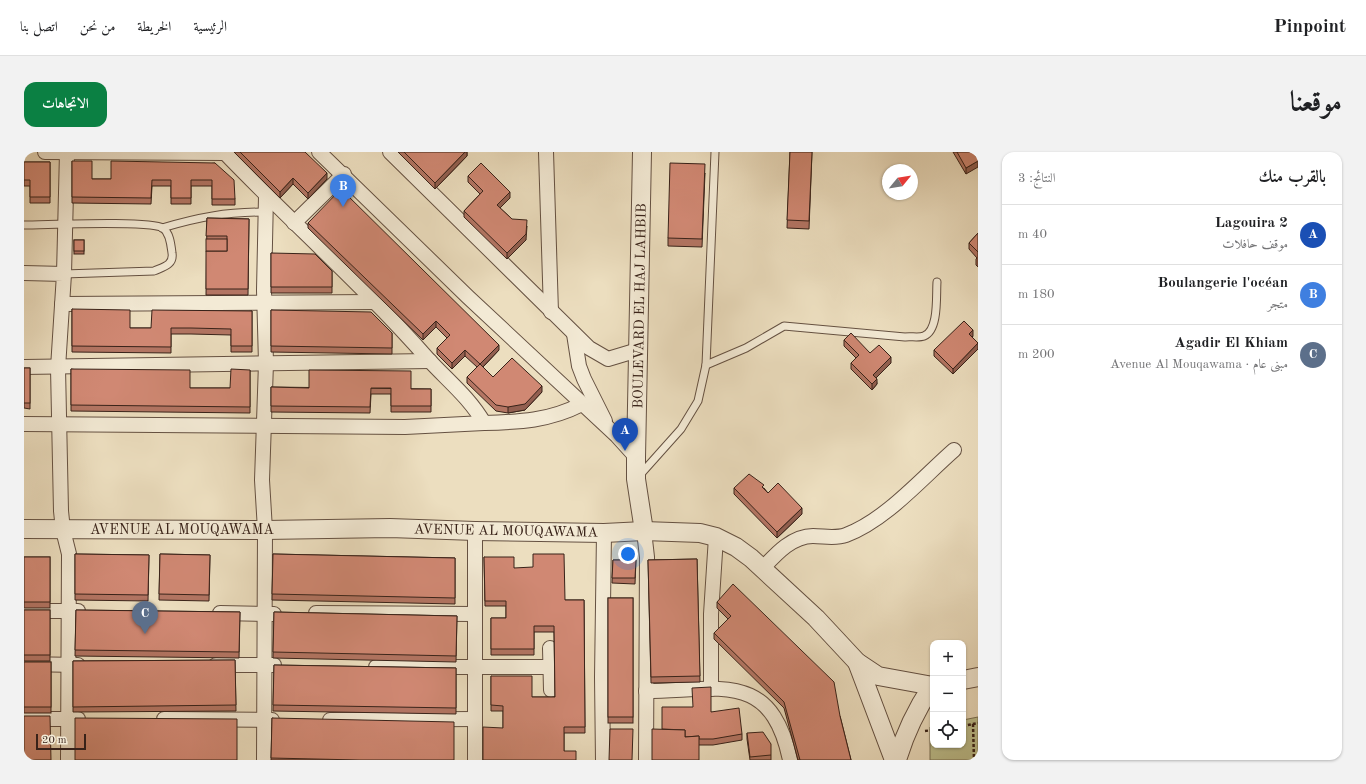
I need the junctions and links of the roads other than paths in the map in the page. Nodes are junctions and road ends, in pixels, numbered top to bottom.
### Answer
1 (45, 152) edge
2 (67, 152) edge
3 (319, 152) edge
4 (390, 152) edge
5 (546, 152) edge
6 (642, 152) edge
7 (715, 152) edge
8 (224, 153) edge
9 (344, 174) junction
10 (266, 196) junction
11 (265, 212) junction
12 (294, 223) junction
13 (24, 225) edge
14 (64, 225) junction
15 (162, 228) junction
16 (24, 273) edge
17 (64, 274) junction
18 (937, 282) dead end
19 (376, 302) junction
20 (62, 304) junction
21 (265, 304) junction
22 (552, 312) junction
23 (574, 334) junction
24 (638, 350) junction
25 (430, 361) junction
26 (266, 363) junction
27 (706, 365) junction
28 (24, 367) edge
29 (58, 368) junction
30 (582, 404) junction
31 (484, 422) junction
32 (24, 424) edge
33 (59, 424) junction
34 (263, 426) junction
35 (608, 429) junction
36 (954, 450) dead end
37 (636, 457) junction
38 (636, 479) junction
39 (24, 529) edge
40 (63, 530) junction
41 (265, 530) junction
42 (475, 531) junction
43 (644, 531) junction
44 (604, 533) junction
45 (716, 537) junction
46 (763, 568) junction
47 (24, 611) edge
48 (68, 611) junction
49 (90, 612) edge
50 (204, 613) edge
51 (264, 614) junction
52 (288, 614) edge
53 (304, 614) edge
54 (474, 614) junction
55 (550, 648) dead end
56 (857, 662) junction
57 (24, 664) edge
58 (68, 665) junction
59 (89, 665) edge
60 (201, 665) edge
61 (264, 665) junction
62 (288, 665) edge
63 (365, 667) edge
64 (550, 667) junction
65 (475, 668) junction
66 (978, 677) edge
67 (966, 679) edge
68 (930, 686) edge
69 (711, 689) junction
70 (930, 689) edge
71 (551, 690) dead end
72 (646, 691) junction
73 (24, 719) edge
74 (68, 719) junction
75 (92, 719) edge
76 (147, 719) edge
77 (474, 719) junction
78 (264, 720) junction
79 (287, 720) edge
80 (318, 720) edge
81 (68, 760) edge
82 (264, 760) edge
83 (474, 760) edge
84 (603, 760) edge
85 (646, 760) edge
86 (790, 760) edge
87 (896, 760) edge

1 - 2 street
2 - 8 street
2 - 14 street
3 - 9 street
4 - 22 street
5 - 22 street
6 - 24 street, BOULEVARD EL HAJ LAHBIB
7 - 27 lane
8 - 10 street
9 - 12 street
9 - 30 street
10 - 11 street
10 - 12 street
11 - 15 lane
11 - 21 street
12 - 19 street
13 - 14 lane
14 - 15 lane
14 - 17 street
15 - 17 lane
16 - 17 street
17 - 20 street
18 - 27 lane
19 - 21 street
19 - 25 street
20 - 21 street
20 - 29 street
21 - 26 street
22 - 23 street
23 - 24 street
23 - 35 street
24 - 37 street, BOULEVARD EL HAJ LAHBIB
25 - 26 street
25 - 31 street
26 - 29 street
26 - 34 street
27 - 38 lane
28 - 29 street
29 - 33 street
30 - 31 street
30 - 35 street
31 - 34 street
32 - 33 street
33 - 34 street
33 - 40 street
34 - 41 street
35 - 37 street
36 - 46 street
37 - 38 street, BOULEVARD EL HAJ LAHBIB
38 - 43 street, BOULEVARD EL HAJ LAHBIB
39 - 40 street, AVENUE AL MOUQAWAMA
40 - 41 street, AVENUE AL MOUQAWAMA
40 - 48 street
41 - 42 street, AVENUE AL MOUQAWAMA
41 - 51 street
42 - 44 street, AVENUE AL MOUQAWAMA
42 - 54 street
43 - 44 street, AVENUE AL MOUQAWAMA
43 - 45 street, AVENUE AL MOUQAWAMA
43 - 72 street
44 - 84 street
45 - 46 street, AVENUE AL MOUQAWAMA
45 - 69 street
46 - 56 street, AVENUE AL MOUQAWAMA
47 - 48 street
48 - 49 street
48 - 58 street
50 - 51 street
51 - 52 street
51 - 61 street
53 - 54 street
54 - 65 street
55 - 64 street
56 - 68 street, AVENUE AL MOUQAWAMA
56 - 87 street
57 - 58 street
58 - 59 street
58 - 74 street
60 - 61 street
61 - 62 street
61 - 78 street
63 - 65 street
64 - 65 street
64 - 71 street
65 - 77 street
66 - 67 street
69 - 72 street
69 - 86 street
70 - 87 street
72 - 85 street
73 - 74 street
74 - 75 street
74 - 81 street
76 - 78 street
77 - 80 street
77 - 83 street
78 - 79 street
78 - 82 street

